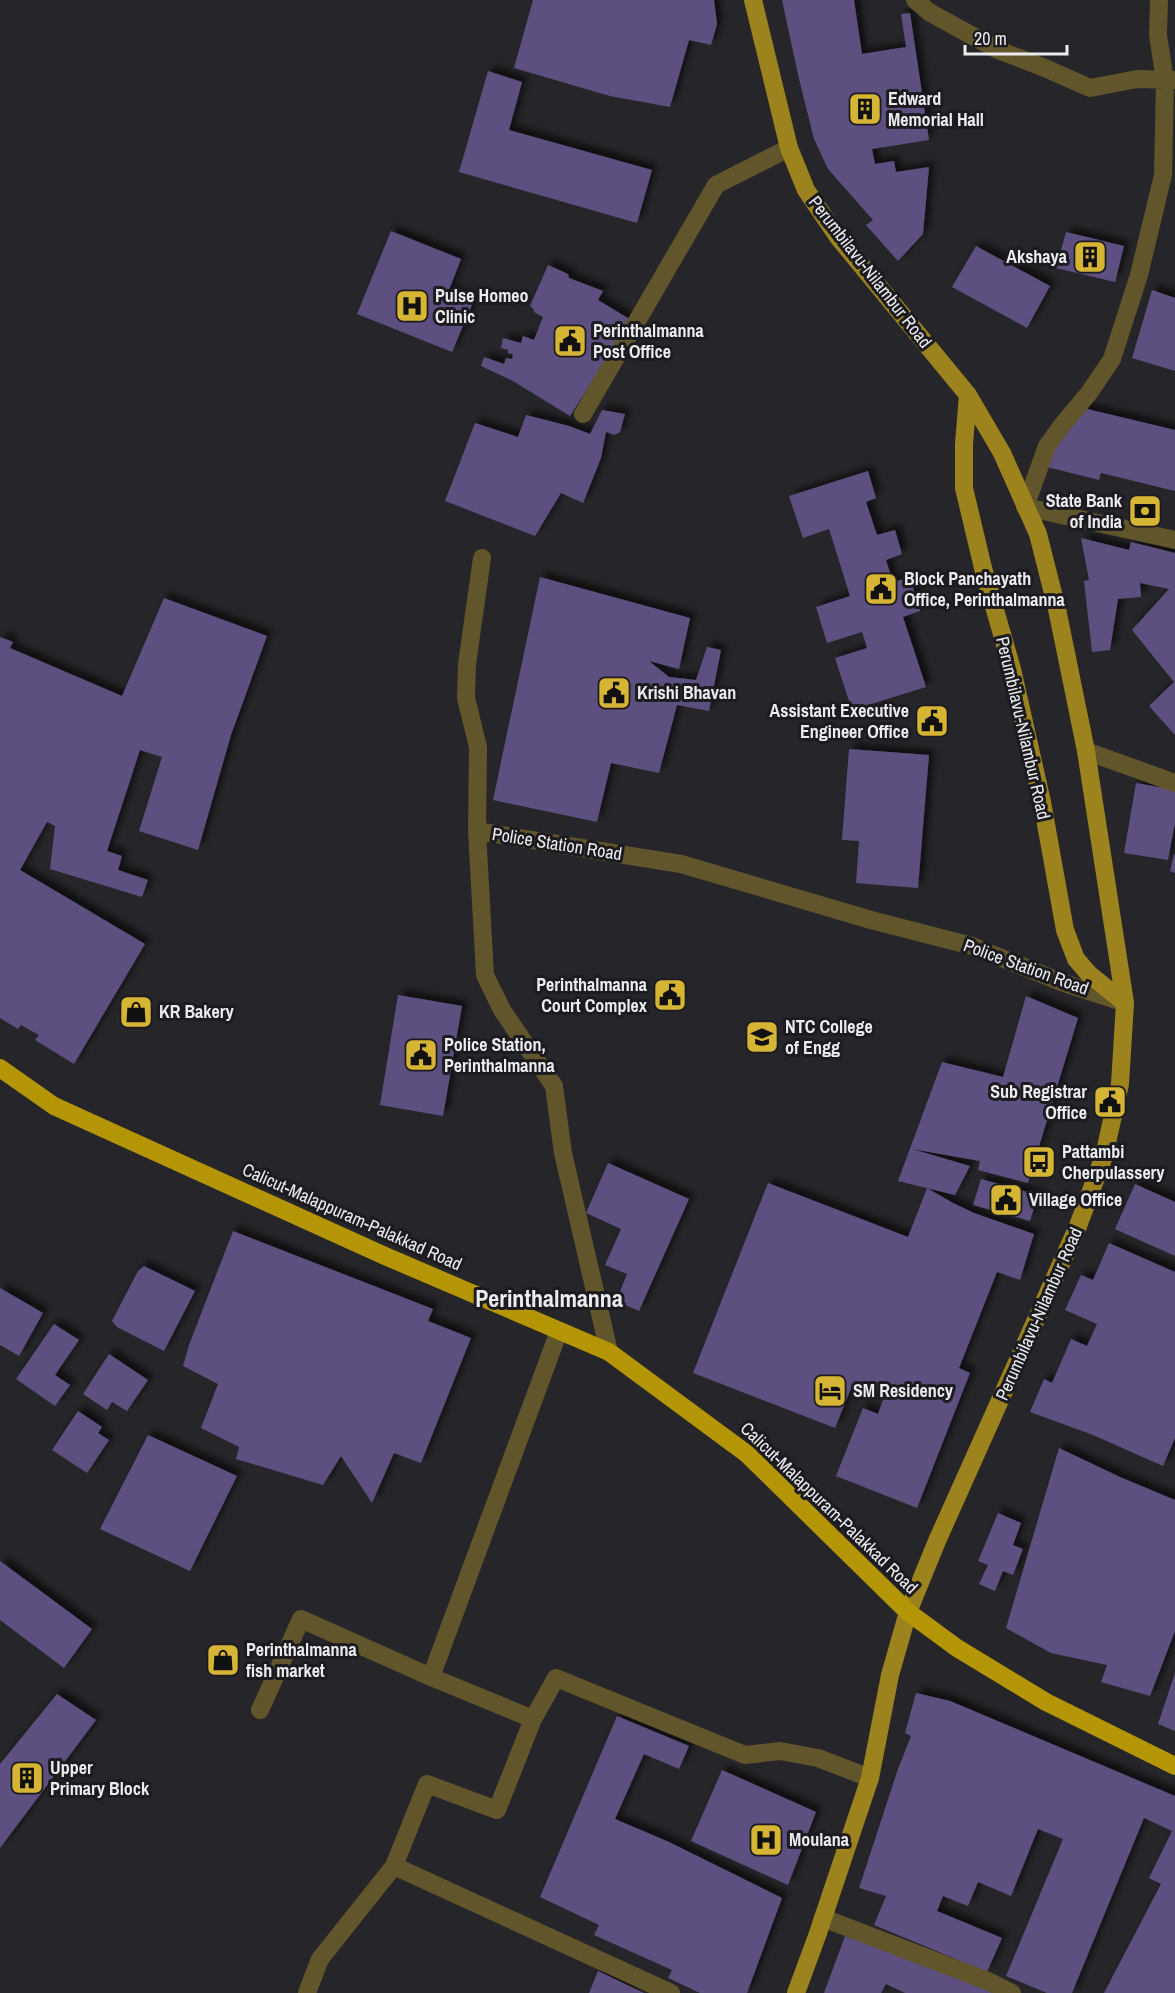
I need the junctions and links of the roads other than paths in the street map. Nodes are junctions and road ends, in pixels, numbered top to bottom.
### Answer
1 (753, 0) edge
2 (915, 0) edge
3 (1159, 0) edge
4 (1170, 81) edge
5 (789, 148) junction
6 (968, 395) junction
7 (583, 414) dead end
8 (1025, 507) junction
9 (1175, 540) edge
10 (482, 558) dead end
11 (1086, 751) junction
12 (1175, 783) edge
13 (477, 831) junction
14 (1125, 1003) junction
15 (0, 1068) edge
16 (559, 1331) junction
17 (609, 1352) junction
18 (908, 1612) junction
19 (431, 1677) junction
20 (260, 1710) dead end
21 (533, 1719) junction
22 (1175, 1766) edge
23 (870, 1778) junction
24 (394, 1866) junction
25 (823, 1918) junction
26 (306, 1993) edge
27 (671, 1993) edge
28 (796, 1993) edge
29 (1012, 1993) edge

1 - 5 main road, Perumbilavu-Nilambur Road
2 - 4 street
3 - 4 street
4 - 8 street
5 - 6 main road, Perumbilavu-Nilambur Road
5 - 7 street
6 - 8 main road, Perumbilavu-Nilambur Road
6 - 14 main road, Perumbilavu-Nilambur Road
8 - 9 street
8 - 11 main road, Perumbilavu-Nilambur Road
10 - 13 street
11 - 12 street
11 - 14 main road, Perumbilavu-Nilambur Road
13 - 14 street, Police Station Road
13 - 17 street, Police Station Road
14 - 18 main road, Perumbilavu-Nilambur Road
15 - 16 highway, Calicut-Malappuram-Palakkad Road
16 - 17 highway, Calicut-Malappuram-Palakkad Road
16 - 19 street
17 - 18 highway, Calicut-Malappuram-Palakkad Road
18 - 22 highway, Calicut-Malappuram-Palakkad Road
18 - 23 main road, Perumbilavu-Nilambur Road
19 - 20 street
19 - 21 street
21 - 23 street
21 - 24 street
23 - 25 main road, Perumbilavu-Nilambur Road
24 - 26 street
24 - 27 street
25 - 28 main road, Perumbilavu-Nilambur Road
25 - 29 street

